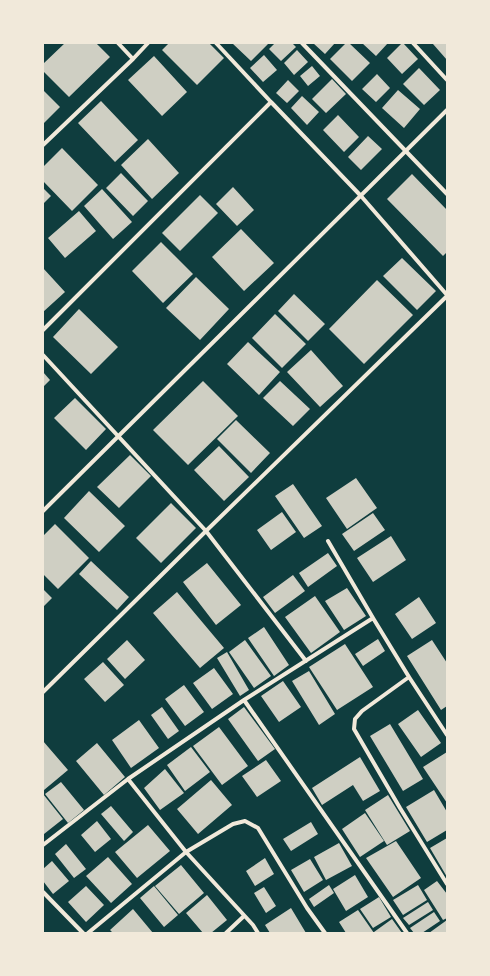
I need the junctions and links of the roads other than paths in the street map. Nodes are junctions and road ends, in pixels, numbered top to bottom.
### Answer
1 (118, 43) edge
2 (148, 43) edge
3 (216, 43) edge
4 (302, 43) edge
5 (413, 43) edge
6 (133, 59) junction
7 (447, 80) edge
8 (271, 102) junction
9 (447, 110) edge
10 (43, 145) edge
11 (406, 151) junction
12 (447, 194) edge
13 (361, 196) junction
14 (447, 295) edge
15 (43, 330) edge
16 (43, 355) edge
17 (118, 436) junction
18 (43, 511) edge
19 (206, 531) junction
20 (328, 541) dead end
21 (373, 618) junction
22 (306, 661) junction
23 (409, 677) junction
24 (43, 692) edge
25 (244, 700) junction
26 (447, 735) edge
27 (128, 778) junction
28 (43, 845) edge
29 (186, 852) junction
30 (447, 884) edge
31 (43, 892) edge
32 (244, 916) junction
33 (83, 933) edge
34 (88, 933) edge
35 (226, 933) edge
36 (258, 933) edge
37 (325, 933) edge
38 (407, 933) edge

1 - 6 street
2 - 6 street
3 - 8 street
4 - 11 street
5 - 7 street
6 - 10 street
8 - 13 street
8 - 15 street
9 - 11 street
11 - 12 street
11 - 13 street
13 - 14 street
13 - 17 street
14 - 19 street
16 - 17 street
17 - 18 street
17 - 19 street
19 - 22 street
19 - 24 street
20 - 21 street
21 - 22 street
21 - 23 street
22 - 25 street
23 - 26 street
23 - 30 street
25 - 27 street
25 - 38 street
27 - 28 street
27 - 29 street
29 - 32 street
29 - 34 street
29 - 37 street
31 - 33 street
32 - 35 street
32 - 36 street

